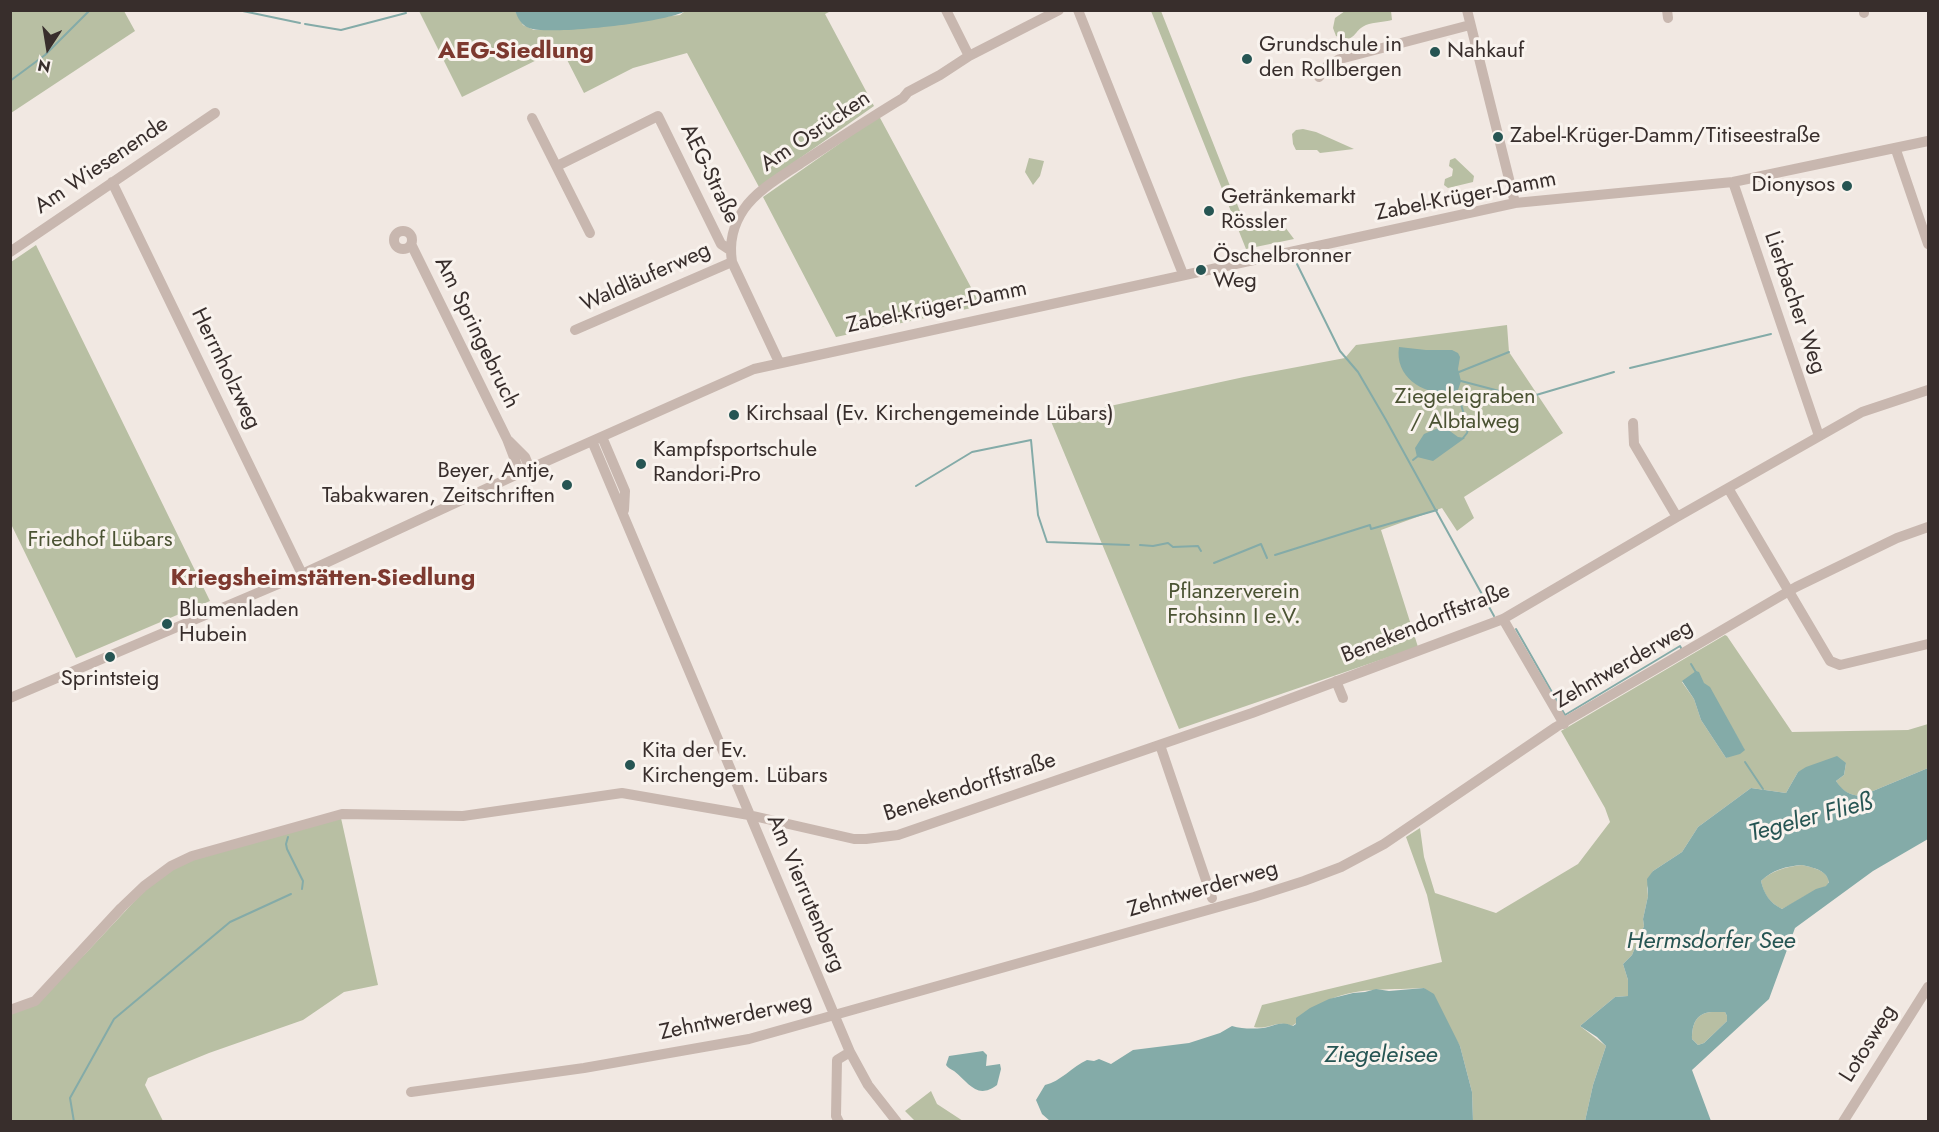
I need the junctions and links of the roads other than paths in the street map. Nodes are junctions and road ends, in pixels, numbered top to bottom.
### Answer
1 (946, 10) edge
2 (1059, 10) edge
3 (1078, 10) edge
4 (1467, 10) edge
5 (1470, 25) junction
6 (969, 56) junction
7 (1319, 77) dead end
8 (215, 113) dead end
9 (532, 118) dead end
10 (1929, 141) edge
11 (1896, 150) junction
12 (557, 166) junction
13 (112, 182) junction
14 (1733, 183) junction
15 (1515, 203) junction
16 (590, 232) dead end
17 (411, 244) dead end
18 (1929, 244) edge
19 (10, 252) edge
20 (731, 256) junction
21 (1183, 274) junction
22 (575, 330) dead end
23 (779, 362) junction
24 (1929, 390) edge
25 (1633, 423) dead end
26 (1819, 436) junction
27 (597, 439) junction
28 (525, 471) junction
29 (1728, 488) junction
30 (1677, 516) junction
31 (1929, 527) edge
32 (303, 573) junction
33 (1789, 591) junction
34 (1503, 619) junction
35 (1929, 644) edge
36 (1336, 681) junction
37 (10, 698) edge
38 (1343, 698) dead end
39 (1564, 724) junction
40 (1160, 745) junction
41 (749, 815) junction
42 (1212, 898) dead end
43 (1929, 987) edge
44 (10, 1010) edge
45 (836, 1015) junction
46 (850, 1052) junction
47 (411, 1092) dead end
48 (839, 1122) edge
49 (897, 1122) edge
50 (1843, 1122) edge

1 - 6 street
2 - 6 street, Am Osrücken
3 - 21 street
4 - 5 street
5 - 7 street
5 - 15 street
6 - 20 street, Am Osrücken
8 - 13 street, Am Wiesenende
9 - 12 street
10 - 11 street, Zabel-Krüger-Damm
11 - 14 street, Zabel-Krüger-Damm
11 - 18 street
12 - 16 street
12 - 20 street, AEG-Straße
13 - 19 street, Am Wiesenende
13 - 32 street, Herrnholzweg
14 - 15 street, Zabel-Krüger-Damm
14 - 26 street, Lierbacher Weg
15 - 21 street, Zabel-Krüger-Damm
17 - 28 street, Am Springebruch
20 - 22 street, Waldläuferweg
20 - 23 street
21 - 23 street, Zabel-Krüger-Damm
23 - 27 street, Zabel-Krüger-Damm
24 - 26 street, Benekendorffstraße
25 - 30 street
26 - 29 street, Benekendorffstraße
27 - 28 street, Zabel-Krüger-Damm
27 - 41 street, Am Vierrutenberg
28 - 32 street, Zabel-Krüger-Damm
29 - 30 street, Benekendorffstraße
29 - 33 street
30 - 34 street, Benekendorffstraße
31 - 33 street, Zehntwerderweg
32 - 37 street, Zabel-Krüger-Damm
33 - 35 street
33 - 39 street, Zehntwerderweg
34 - 36 street, Benekendorffstraße
34 - 39 street
36 - 38 street
36 - 40 street, Benekendorffstraße
39 - 45 street, Zehntwerderweg
40 - 41 street, Benekendorffstraße
40 - 42 street
41 - 44 street, Benekendorffstraße
41 - 45 street, Am Vierrutenberg
43 - 50 street, Lotosweg
45 - 46 street, Am Vierrutenberg
45 - 47 street, Zehntwerderweg
46 - 48 street
46 - 49 street, Am Vierrutenberg

